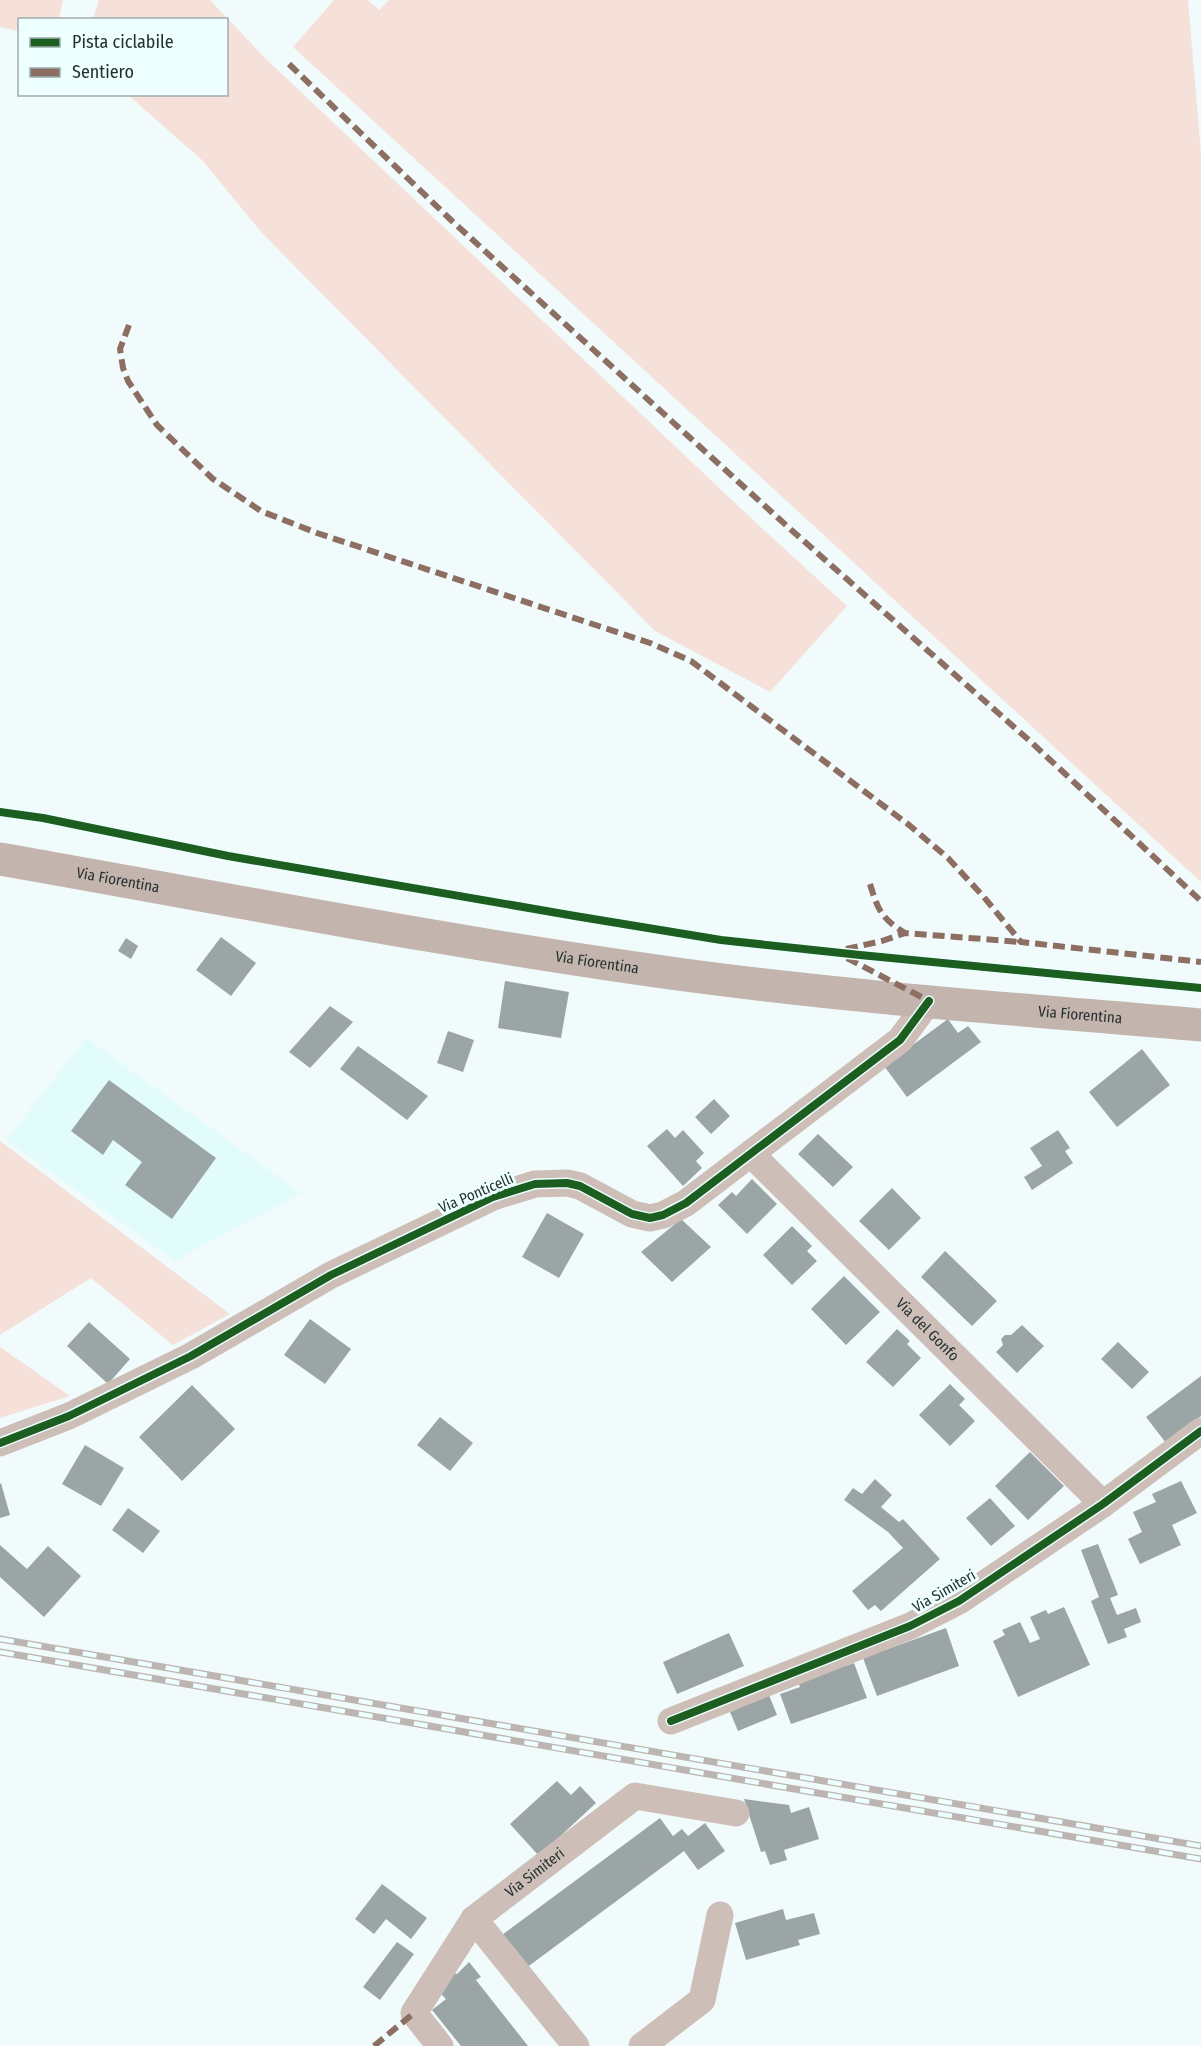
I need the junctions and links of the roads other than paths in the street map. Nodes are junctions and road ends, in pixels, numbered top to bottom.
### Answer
1 (0, 859) edge
2 (929, 1001) junction
3 (1201, 1025) edge
4 (751, 1154) junction
5 (1201, 1431) edge
6 (0, 1443) edge
7 (1103, 1504) junction
8 (671, 1721) dead end
9 (736, 1813) dead end
10 (720, 1915) dead end
11 (474, 1918) junction
12 (440, 2046) edge
13 (576, 2046) edge
14 (642, 2046) edge

1 - 2 main road, Via Fiorentina
2 - 3 main road, Via Fiorentina
2 - 4 street, Via Ponticelli
4 - 6 street, Via Ponticelli
4 - 7 street, Via del Gonfo
5 - 7 street, Via Simiteri
7 - 8 street, Via Simiteri
9 - 11 street, Via Simiteri
10 - 14 street
11 - 12 street, Via Simiteri
11 - 13 street

